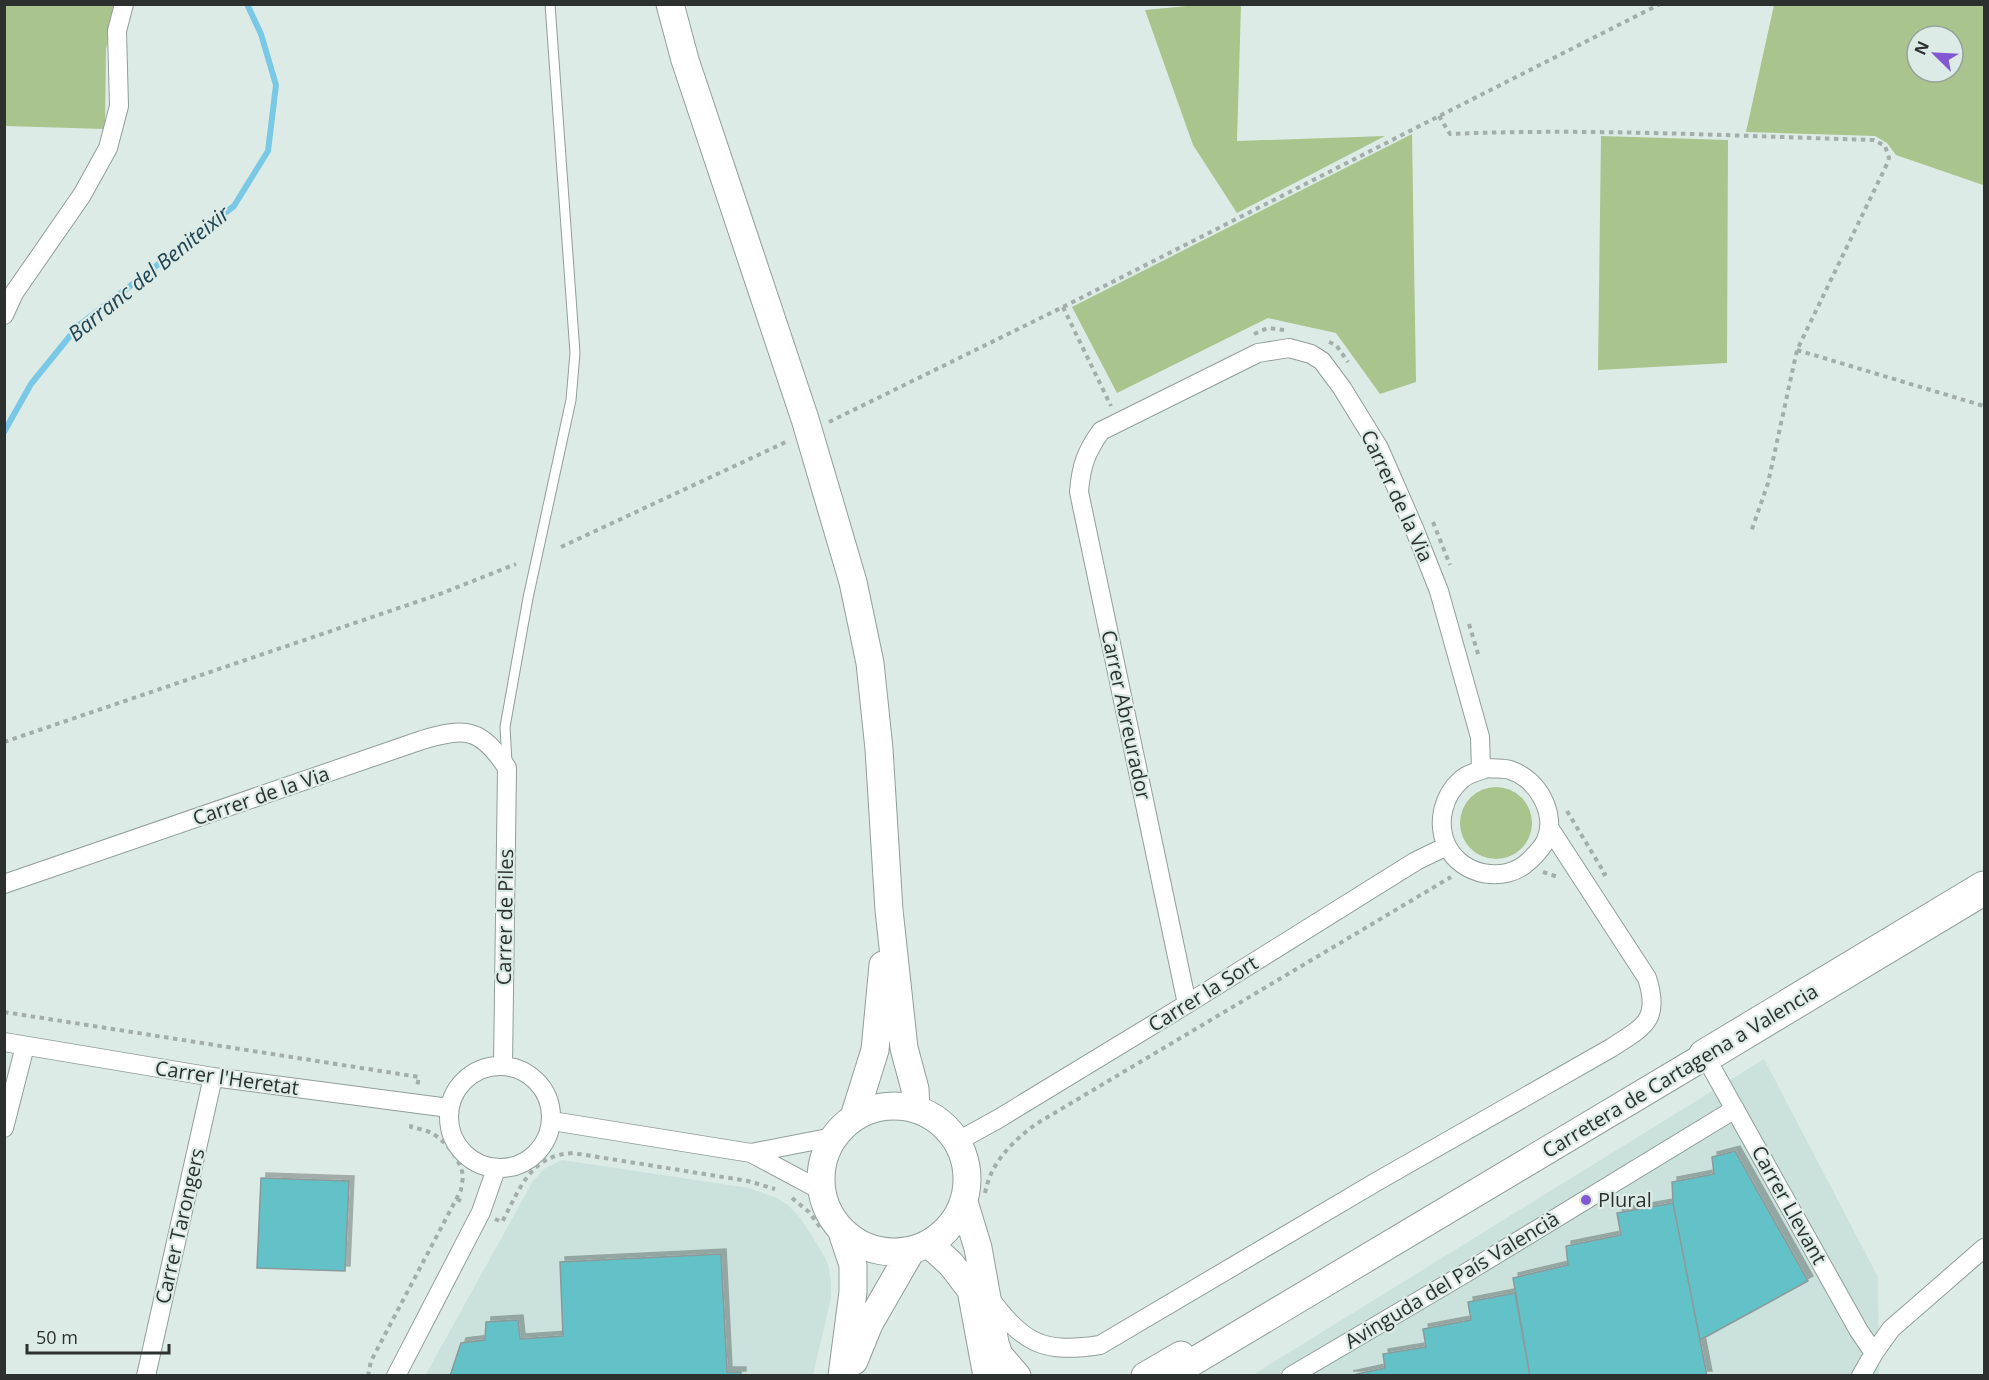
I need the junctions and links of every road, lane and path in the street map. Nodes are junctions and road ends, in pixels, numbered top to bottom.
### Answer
1 (124, 4) edge
2 (550, 4) edge
3 (670, 4) edge
4 (1660, 4) edge
5 (1439, 116) junction
6 (1063, 307) junction
7 (4, 315) edge
8 (1797, 350) junction
9 (1984, 406) edge
10 (1120, 422) junction
11 (825, 424) dead end
12 (1101, 431) joint
13 (794, 438) dead end
14 (1751, 532) dead end
15 (561, 547) dead end
16 (516, 564) dead end
17 (4, 742) edge
18 (507, 768) junction
19 (1481, 770) junction
20 (1550, 829) junction
21 (1447, 846) junction
22 (4, 884) edge
23 (1984, 888) edge
24 (889, 910) junction
25 (1187, 1004) junction
26 (4, 1012) edge
27 (4, 1042) edge
28 (25, 1046) junction
29 (1705, 1056) junction
30 (503, 1065) junction
31 (213, 1077) junction
32 (415, 1103) junction
33 (449, 1108) junction
34 (916, 1108) junction
35 (1735, 1109) junction
36 (854, 1117) junction
37 (552, 1121) junction
38 (4, 1128) edge
39 (833, 1137) junction
40 (958, 1141) junction
41 (751, 1153) junction
42 (496, 1169) junction
43 (822, 1191) junction
44 (964, 1202) junction
45 (840, 1229) junction
46 (920, 1247) junction
47 (1984, 1248) edge
48 (1375, 1253) junction
49 (985, 1293) junction
50 (1874, 1353) junction
51 (147, 1376) edge
52 (369, 1376) edge
53 (396, 1376) edge
54 (842, 1376) edge
55 (848, 1376) edge
56 (987, 1376) edge
57 (1017, 1376) edge
58 (1145, 1376) edge
59 (1168, 1376) edge
60 (1291, 1376) edge
61 (1861, 1376) edge

1 - 7 street
2 - 18 lane
3 - 24 street
4 - 5 path
5 - 6 path
5 - 8 path
6 - 10 path
6 - 11 path
8 - 9 path
8 - 14 path
10 - 12 street, Carrer de la Via
10 - 19 street, Carrer de la Via
12 - 25 street, Carrer Abreurador
13 - 15 path
16 - 17 path
18 - 22 street, Carrer de la Via
18 - 30 street, Carrer de Piles
19 - 20 street
19 - 21 street
20 - 21 street
20 - 49 street
21 - 25 street, Carrer la Sort
23 - 29 highway, Carretera de Cartagena a Valencia
24 - 34 street
24 - 36 street
25 - 40 street, Carrer la Sort
26 - 32 path
27 - 28 street, Carrer l'Heretat
28 - 31 street, Carrer l'Heretat
28 - 38 street
29 - 35 street, Carrer Llevant
29 - 48 street, Carretera de Cartagena a Valencia
30 - 33 street
30 - 37 street
31 - 32 street, Carrer l'Heretat
31 - 51 street, Carrer Tarongers
32 - 33 street, Carrer l'Heretat
32 - 52 path
33 - 42 street
34 - 36 street
34 - 40 street
35 - 50 street, Carrer Llevant
35 - 60 street, Avinguda del País Valencià
36 - 39 street
37 - 41 street
37 - 42 street
39 - 41 street
39 - 43 street
40 - 44 street
41 - 43 street
42 - 53 street
43 - 45 street
44 - 46 street
44 - 49 street
45 - 46 street
45 - 54 street
46 - 55 street
46 - 56 street
47 - 50 street
48 - 58 street
48 - 59 street
49 - 57 street
50 - 61 street

